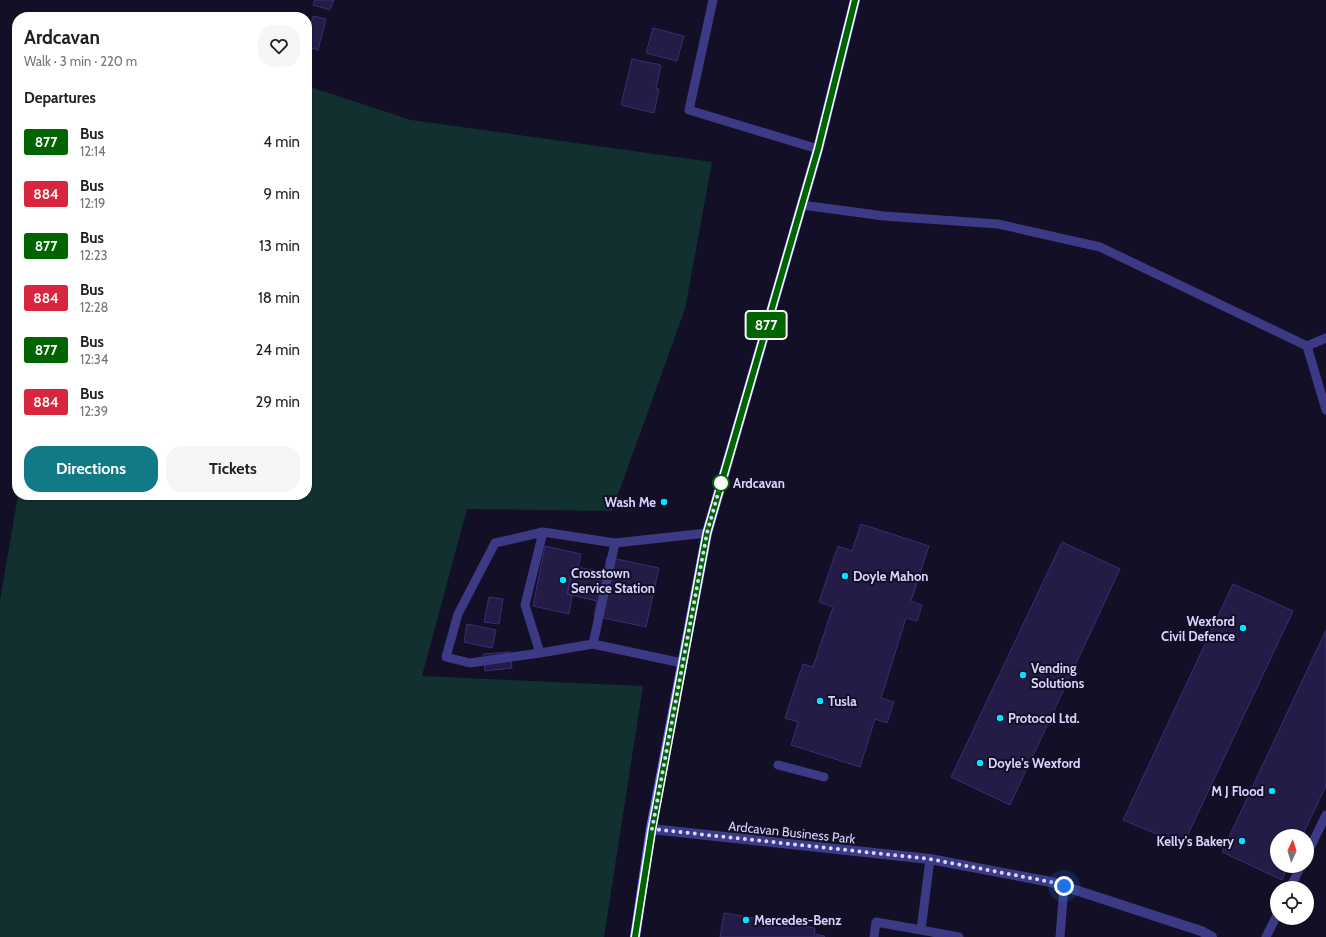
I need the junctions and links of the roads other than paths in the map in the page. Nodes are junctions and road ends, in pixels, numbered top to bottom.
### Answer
1 (713, 0) edge
2 (855, 0) edge
3 (818, 149) junction
4 (802, 205) junction
5 (1326, 338) edge
6 (1307, 346) junction
7 (1326, 410) edge
8 (543, 532) junction
9 (707, 533) junction
10 (615, 543) junction
11 (593, 644) junction
12 (540, 653) junction
13 (682, 662) junction
14 (778, 765) dead end
15 (824, 778) dead end
16 (1326, 815) edge
17 (652, 829) junction
18 (1314, 840) edge
19 (930, 859) junction
20 (1064, 886) junction
21 (1272, 925) edge
22 (921, 930) junction
23 (1201, 934) edge
24 (635, 937) edge
25 (874, 937) edge
26 (959, 937) edge
27 (1060, 937) edge
28 (1212, 937) edge
29 (1266, 937) edge

1 - 3 lane
2 - 3 main road
3 - 4 main road
4 - 6 lane
4 - 9 main road
5 - 6 lane
6 - 7 lane
8 - 10 lane
8 - 12 lane
8 - 12 lane
9 - 10 lane
9 - 13 main road
10 - 11 lane
11 - 12 lane
11 - 13 lane
13 - 17 main road
14 - 15 lane
16 - 18 lane
17 - 19 street, Ardcavan Business Park
17 - 24 main road
19 - 20 street, Ardcavan Business Park
19 - 22 lane
20 - 23 street, Ardcavan Business Park
20 - 27 lane
21 - 29 lane
22 - 25 lane
22 - 26 lane
23 - 28 street, Ardcavan Business Park

